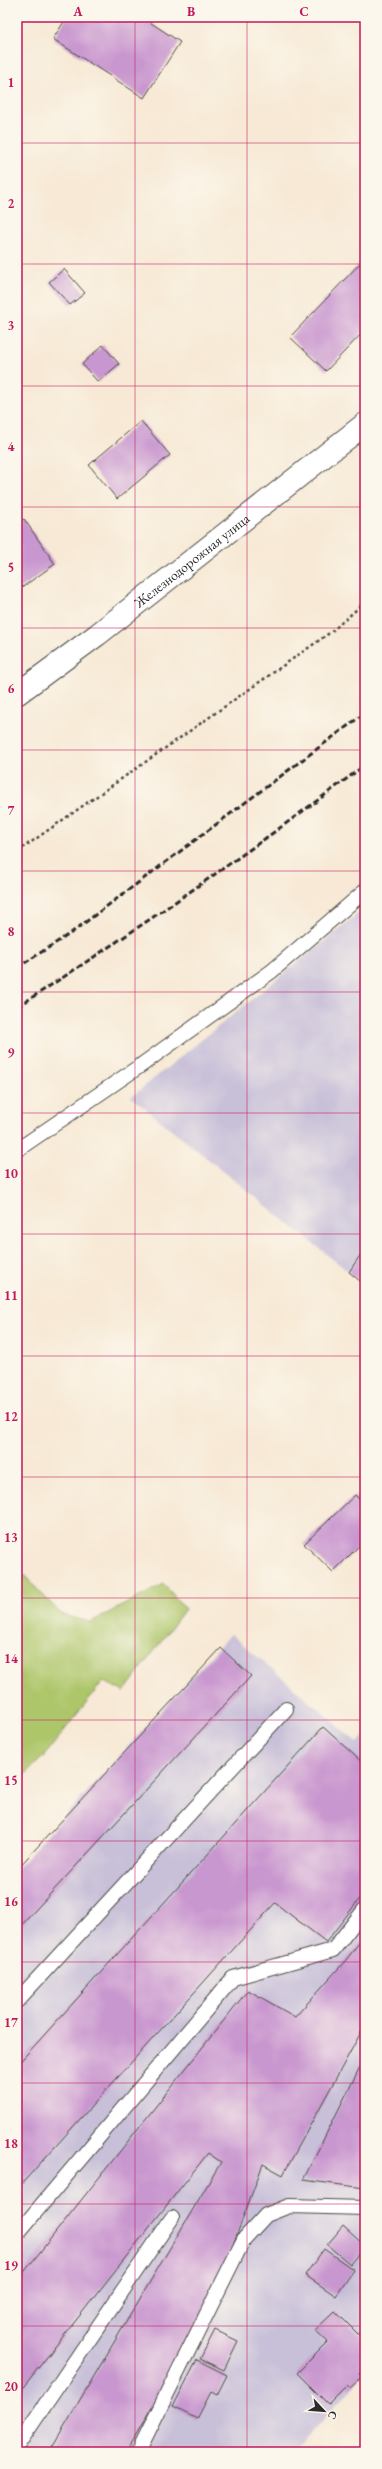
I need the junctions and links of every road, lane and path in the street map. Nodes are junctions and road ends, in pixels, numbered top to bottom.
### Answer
1 (364, 426) edge
2 (365, 602) edge
3 (17, 694) edge
4 (17, 852) edge
5 (365, 891) edge
6 (17, 1150) edge
7 (286, 1709) dead end
8 (365, 1909) edge
9 (17, 2001) edge
10 (365, 2208) edge
11 (172, 2218) dead end
12 (17, 2234) edge
13 (17, 2446) edge
14 (138, 2452) edge

1 - 3 street, Железнодорожная улица
2 - 4 path
5 - 6 lane
7 - 9 lane
8 - 12 lane
10 - 14 lane
11 - 13 lane

